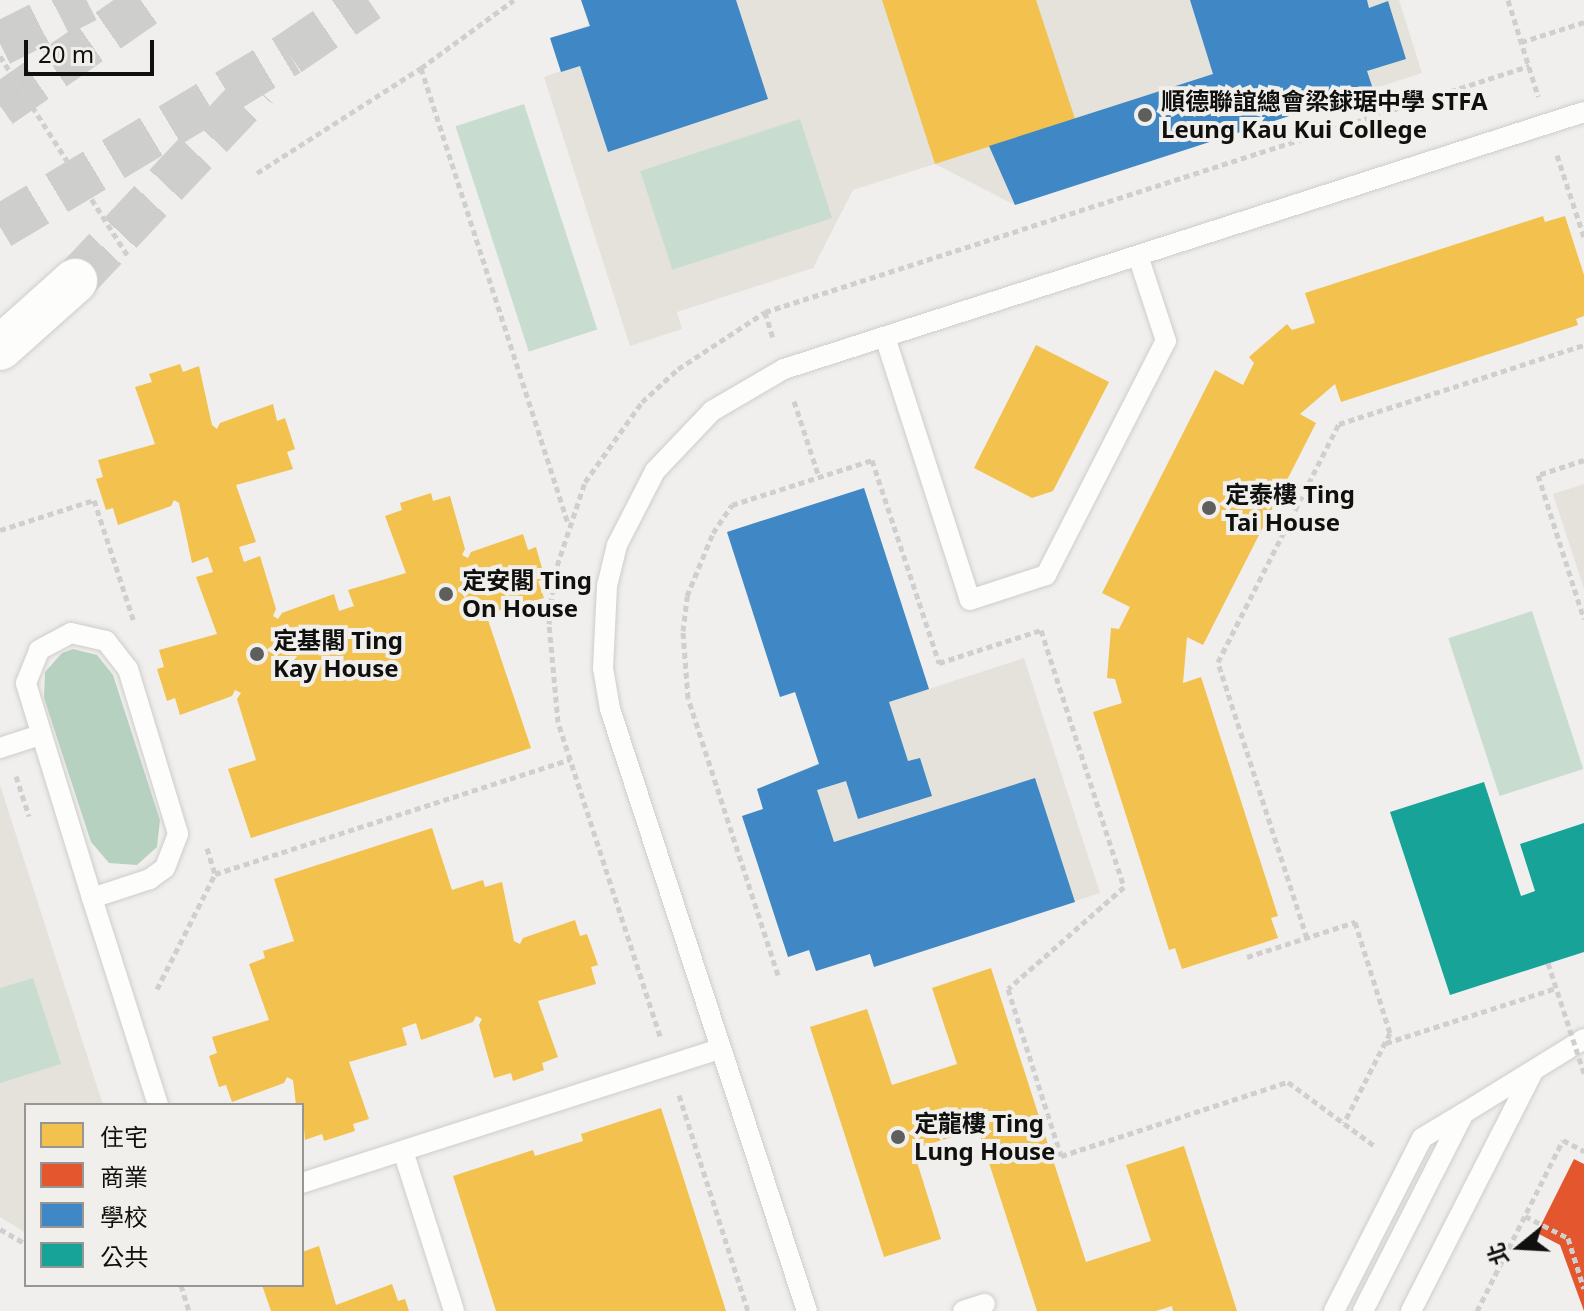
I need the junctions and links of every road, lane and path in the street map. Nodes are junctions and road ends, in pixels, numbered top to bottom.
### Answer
1 (514, 0) edge
2 (1584, 22) edge
3 (1521, 42) dead end
4 (0, 56) edge
5 (1529, 66) dead end
6 (421, 68) junction
7 (1584, 112) edge
8 (257, 173) dead end
9 (1138, 256) junction
10 (129, 258) dead end
11 (75, 281) tunnel mouth
12 (765, 312) dead end
13 (885, 337) junction
14 (1584, 345) edge
15 (0, 348) edge
16 (1584, 460) edge
17 (568, 524) dead end
18 (1584, 619) edge
19 (40, 735) junction
20 (0, 748) edge
21 (570, 759) dead end
22 (92, 898) junction
23 (1307, 938) junction
24 (1247, 957) dead end
25 (1548, 963) dead end
26 (778, 975) dead end
27 (1556, 988) junction
28 (161, 1003) dead end
29 (1584, 1039) edge
30 (1385, 1043) junction
31 (720, 1049) junction
32 (1534, 1070) junction
33 (1584, 1073) edge
34 (157, 1103) edge
35 (1464, 1113) junction
36 (1344, 1123) junction
37 (1376, 1147) dead end
38 (403, 1151) junction
39 (1584, 1151) edge
40 (304, 1182) edge
41 (1525, 1216) junction
42 (0, 1229) edge
43 (24, 1243) edge
44 (182, 1287) edge
45 (1584, 1289) edge
46 (985, 1304) dead end
47 (189, 1311) edge
48 (454, 1311) edge
49 (807, 1311) edge
50 (963, 1311) edge
51 (1334, 1311) edge
52 (1363, 1311) edge
53 (1411, 1311) edge
54 (1477, 1311) edge

1 - 6 path
2 - 3 path
4 - 10 path, bridge
5 - 12 path
6 - 8 path
6 - 17 path
7 - 9 lane
9 - 13 lane
9 - 13 lane
11 - 15 highway
13 - 31 lane
14 - 23 path
16 - 18 path
19 - 20 lane
19 - 22 lane
19 - 22 lane
21 - 28 path
22 - 34 lane
23 - 24 path
23 - 30 path
25 - 27 path, bridge
26 - 36 path
27 - 30 path
27 - 33 path, bridge
29 - 32 lane
30 - 36 path
31 - 38 lane
31 - 49 lane
32 - 35 lane
32 - 53 lane
35 - 51 lane
35 - 52 lane
36 - 37 path
38 - 40 lane
38 - 48 lane
39 - 41 path
41 - 45 path
41 - 54 path
42 - 43 path
44 - 47 path
46 - 50 lane

